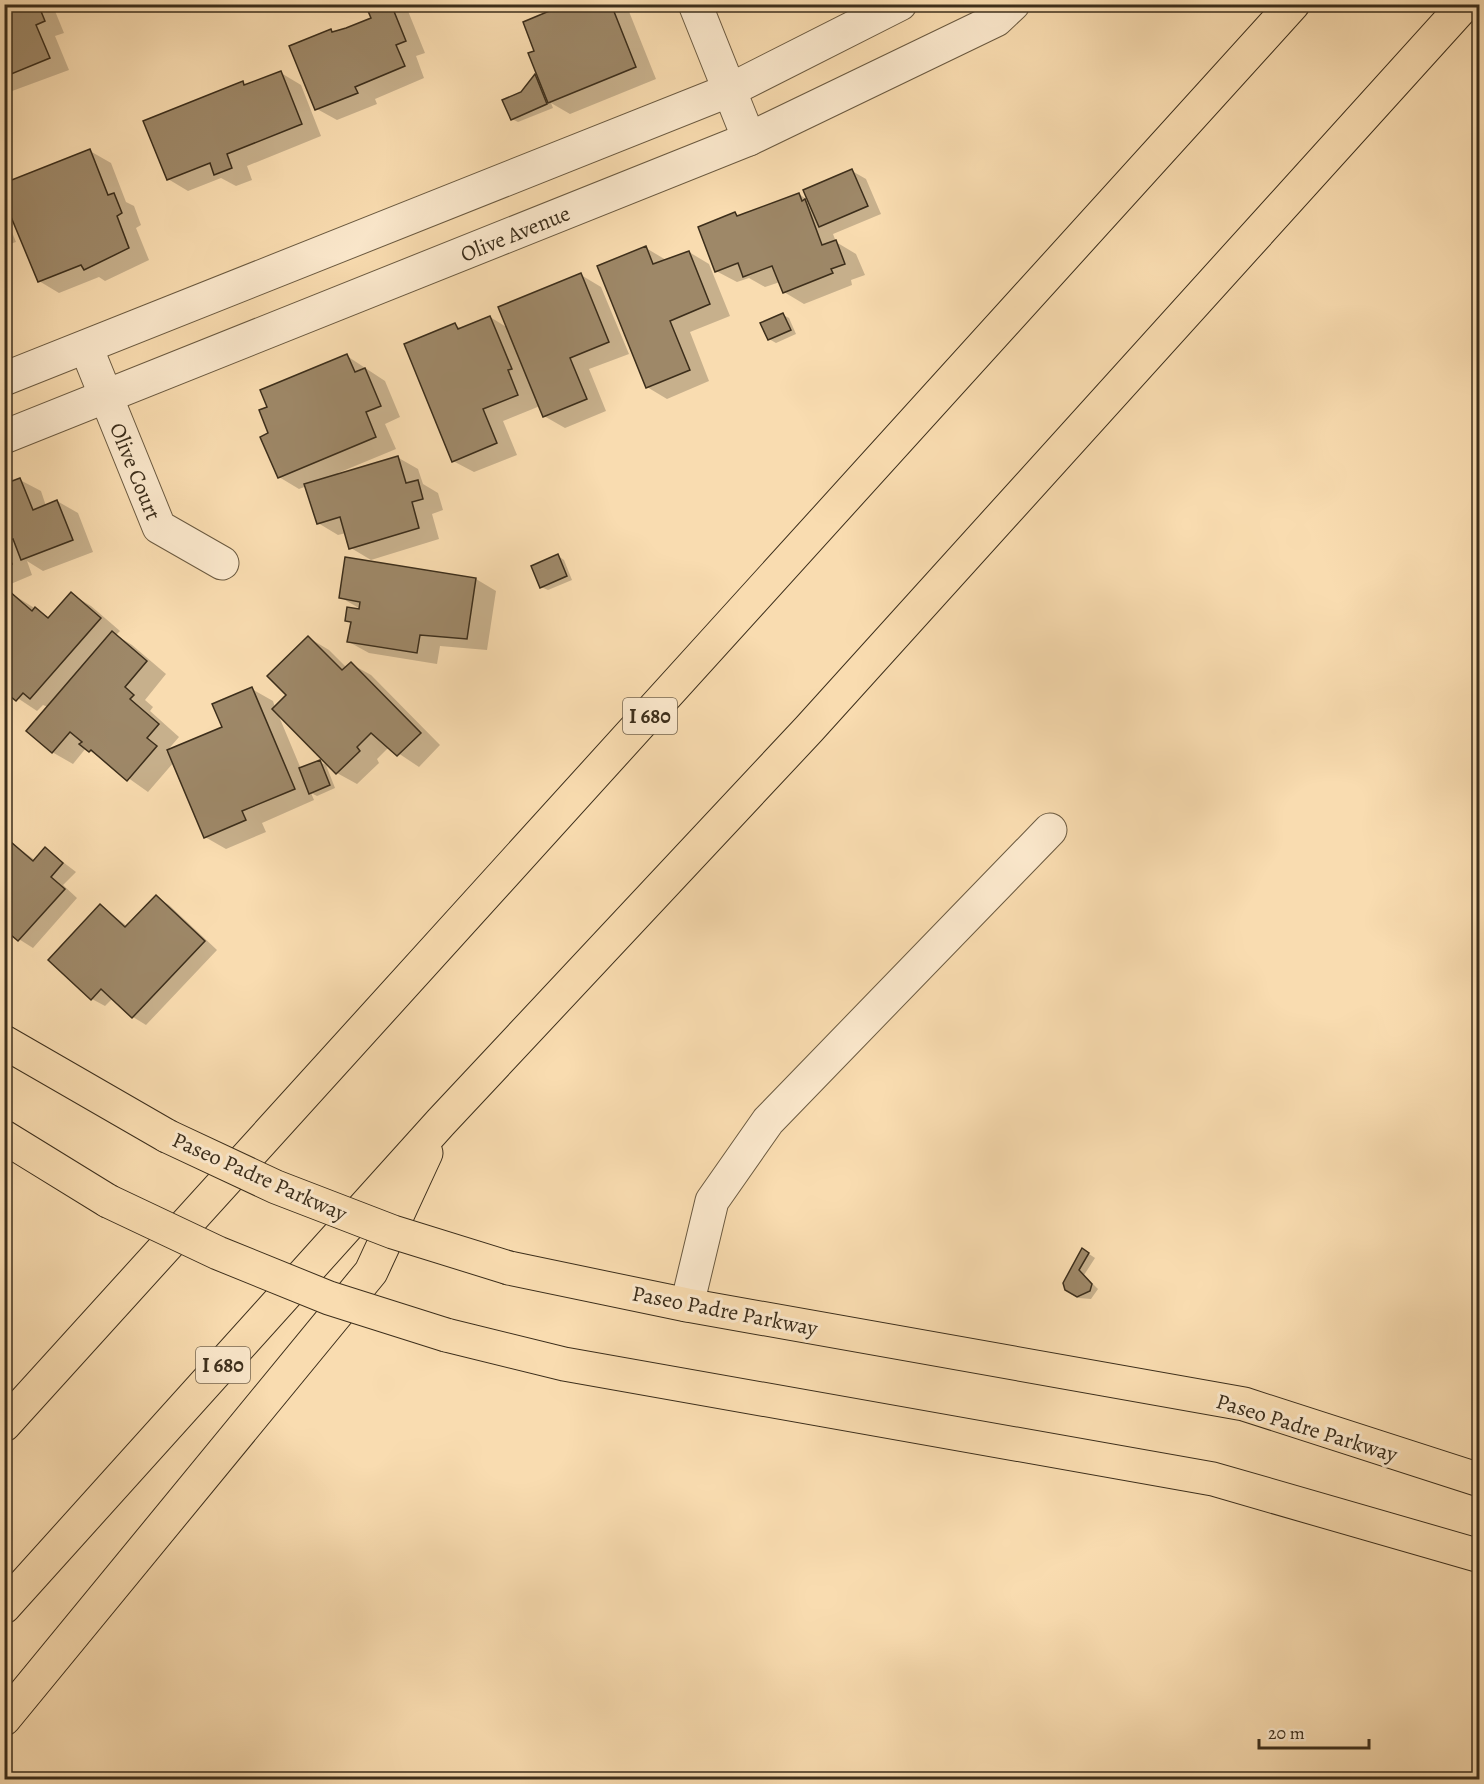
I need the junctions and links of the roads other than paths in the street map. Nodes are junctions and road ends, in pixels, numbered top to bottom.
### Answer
1 (695, 4) edge
2 (900, 4) edge
3 (1014, 4) edge
4 (1293, 4) edge
5 (1465, 4) edge
6 (730, 90) junction
7 (749, 139) junction
8 (86, 347) junction
9 (4, 379) edge
10 (105, 396) junction
11 (4, 437) edge
12 (222, 563) dead end
13 (1050, 830) dead end
14 (4, 1042) edge
15 (441, 1122) junction
16 (4, 1137) edge
17 (687, 1305) junction
18 (4, 1425) edge
19 (1479, 1480) edge
20 (1479, 1556) edge
21 (4, 1607) edge
22 (4, 1719) edge

1 - 6 street
2 - 6 street
3 - 7 street, Olive Avenue
4 - 18 main road, I 680
5 - 15 main road, I 680
6 - 7 street
6 - 8 street
7 - 10 street, Olive Avenue
8 - 9 street
8 - 10 street, Olive Court
10 - 11 street, Olive Avenue
10 - 12 street, Olive Court
13 - 17 street
14 - 17 main road, Paseo Padre Parkway, bridge
15 - 21 main road, I 680
15 - 22 main road
16 - 20 main road, bridge
17 - 19 main road, Paseo Padre Parkway

